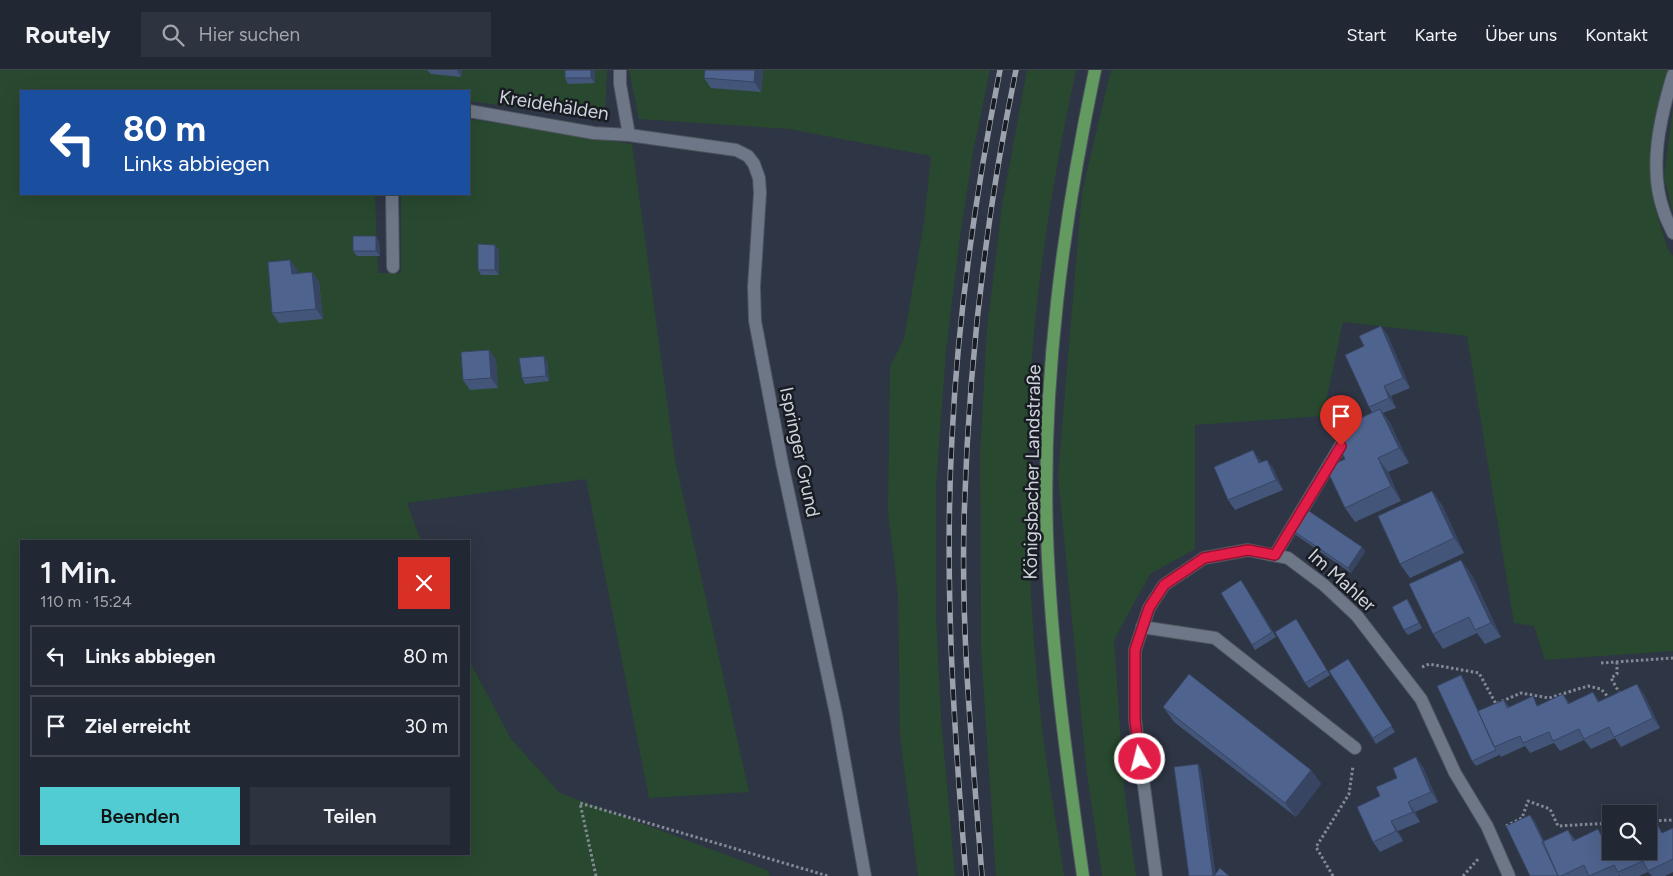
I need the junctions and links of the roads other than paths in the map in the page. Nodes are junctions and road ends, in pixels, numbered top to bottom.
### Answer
1 (620, 70) edge
2 (1095, 70) edge
3 (1673, 75) edge
4 (470, 111) edge
5 (628, 134) junction
6 (392, 195) edge
7 (1673, 233) edge
8 (393, 267) dead end
9 (1350, 430) edge
10 (1275, 555) junction
11 (1142, 627) junction
12 (1355, 748) road end
13 (866, 876) edge
14 (1083, 876) edge
15 (1156, 876) edge
16 (1510, 876) edge

1 - 5 street, Kreidehälden
2 - 14 main road, Königsbacher Landstraße
3 - 7 street
4 - 5 street, Kreidehälden
5 - 13 street, Ispringer Grund
6 - 8 street
9 - 10 street
10 - 11 street, Im Mahler
10 - 16 street, Im Mahler
11 - 12 street
11 - 15 street, Im Mahler

